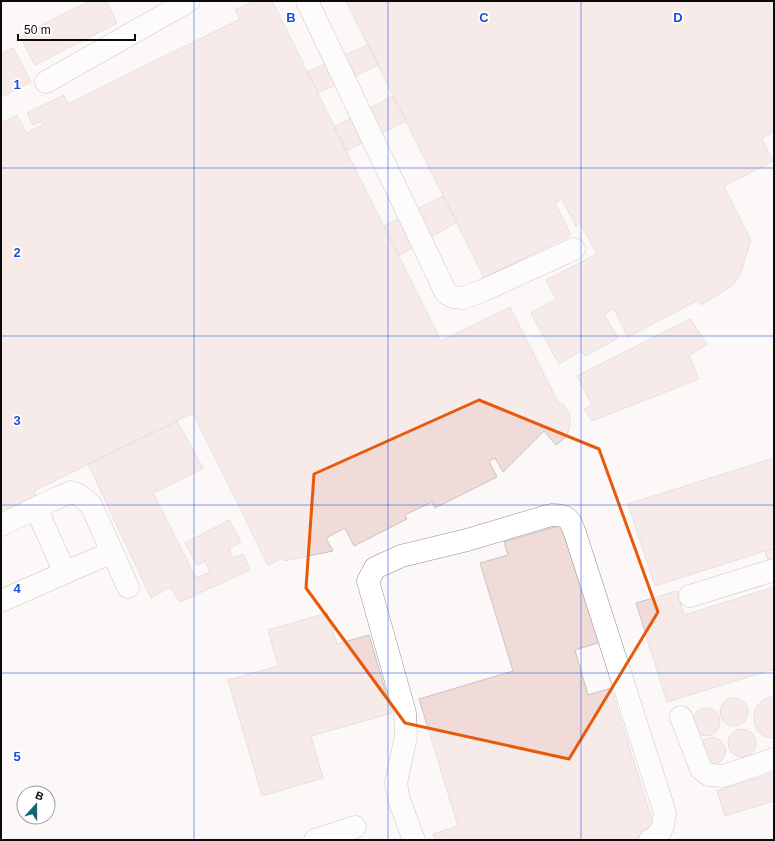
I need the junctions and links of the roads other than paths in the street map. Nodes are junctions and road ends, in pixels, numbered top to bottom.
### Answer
1 (189, 1) edge
2 (307, 1) edge
3 (46, 82) dead end
4 (574, 249) dead end
5 (36, 508) junction
6 (1, 525) edge
7 (112, 552) junction
8 (774, 570) edge
9 (65, 573) junction
10 (128, 587) dead end
11 (690, 596) dead end
12 (1, 601) edge
13 (681, 717) dead end
14 (774, 759) edge
15 (355, 827) dead end
16 (314, 840) edge
17 (414, 840) edge
18 (650, 840) edge

1 - 3 lane
2 - 4 lane
5 - 6 lane
5 - 7 lane
5 - 9 lane
7 - 9 lane
7 - 10 lane
8 - 11 lane
9 - 12 lane
13 - 14 lane
15 - 16 lane
17 - 18 lane

